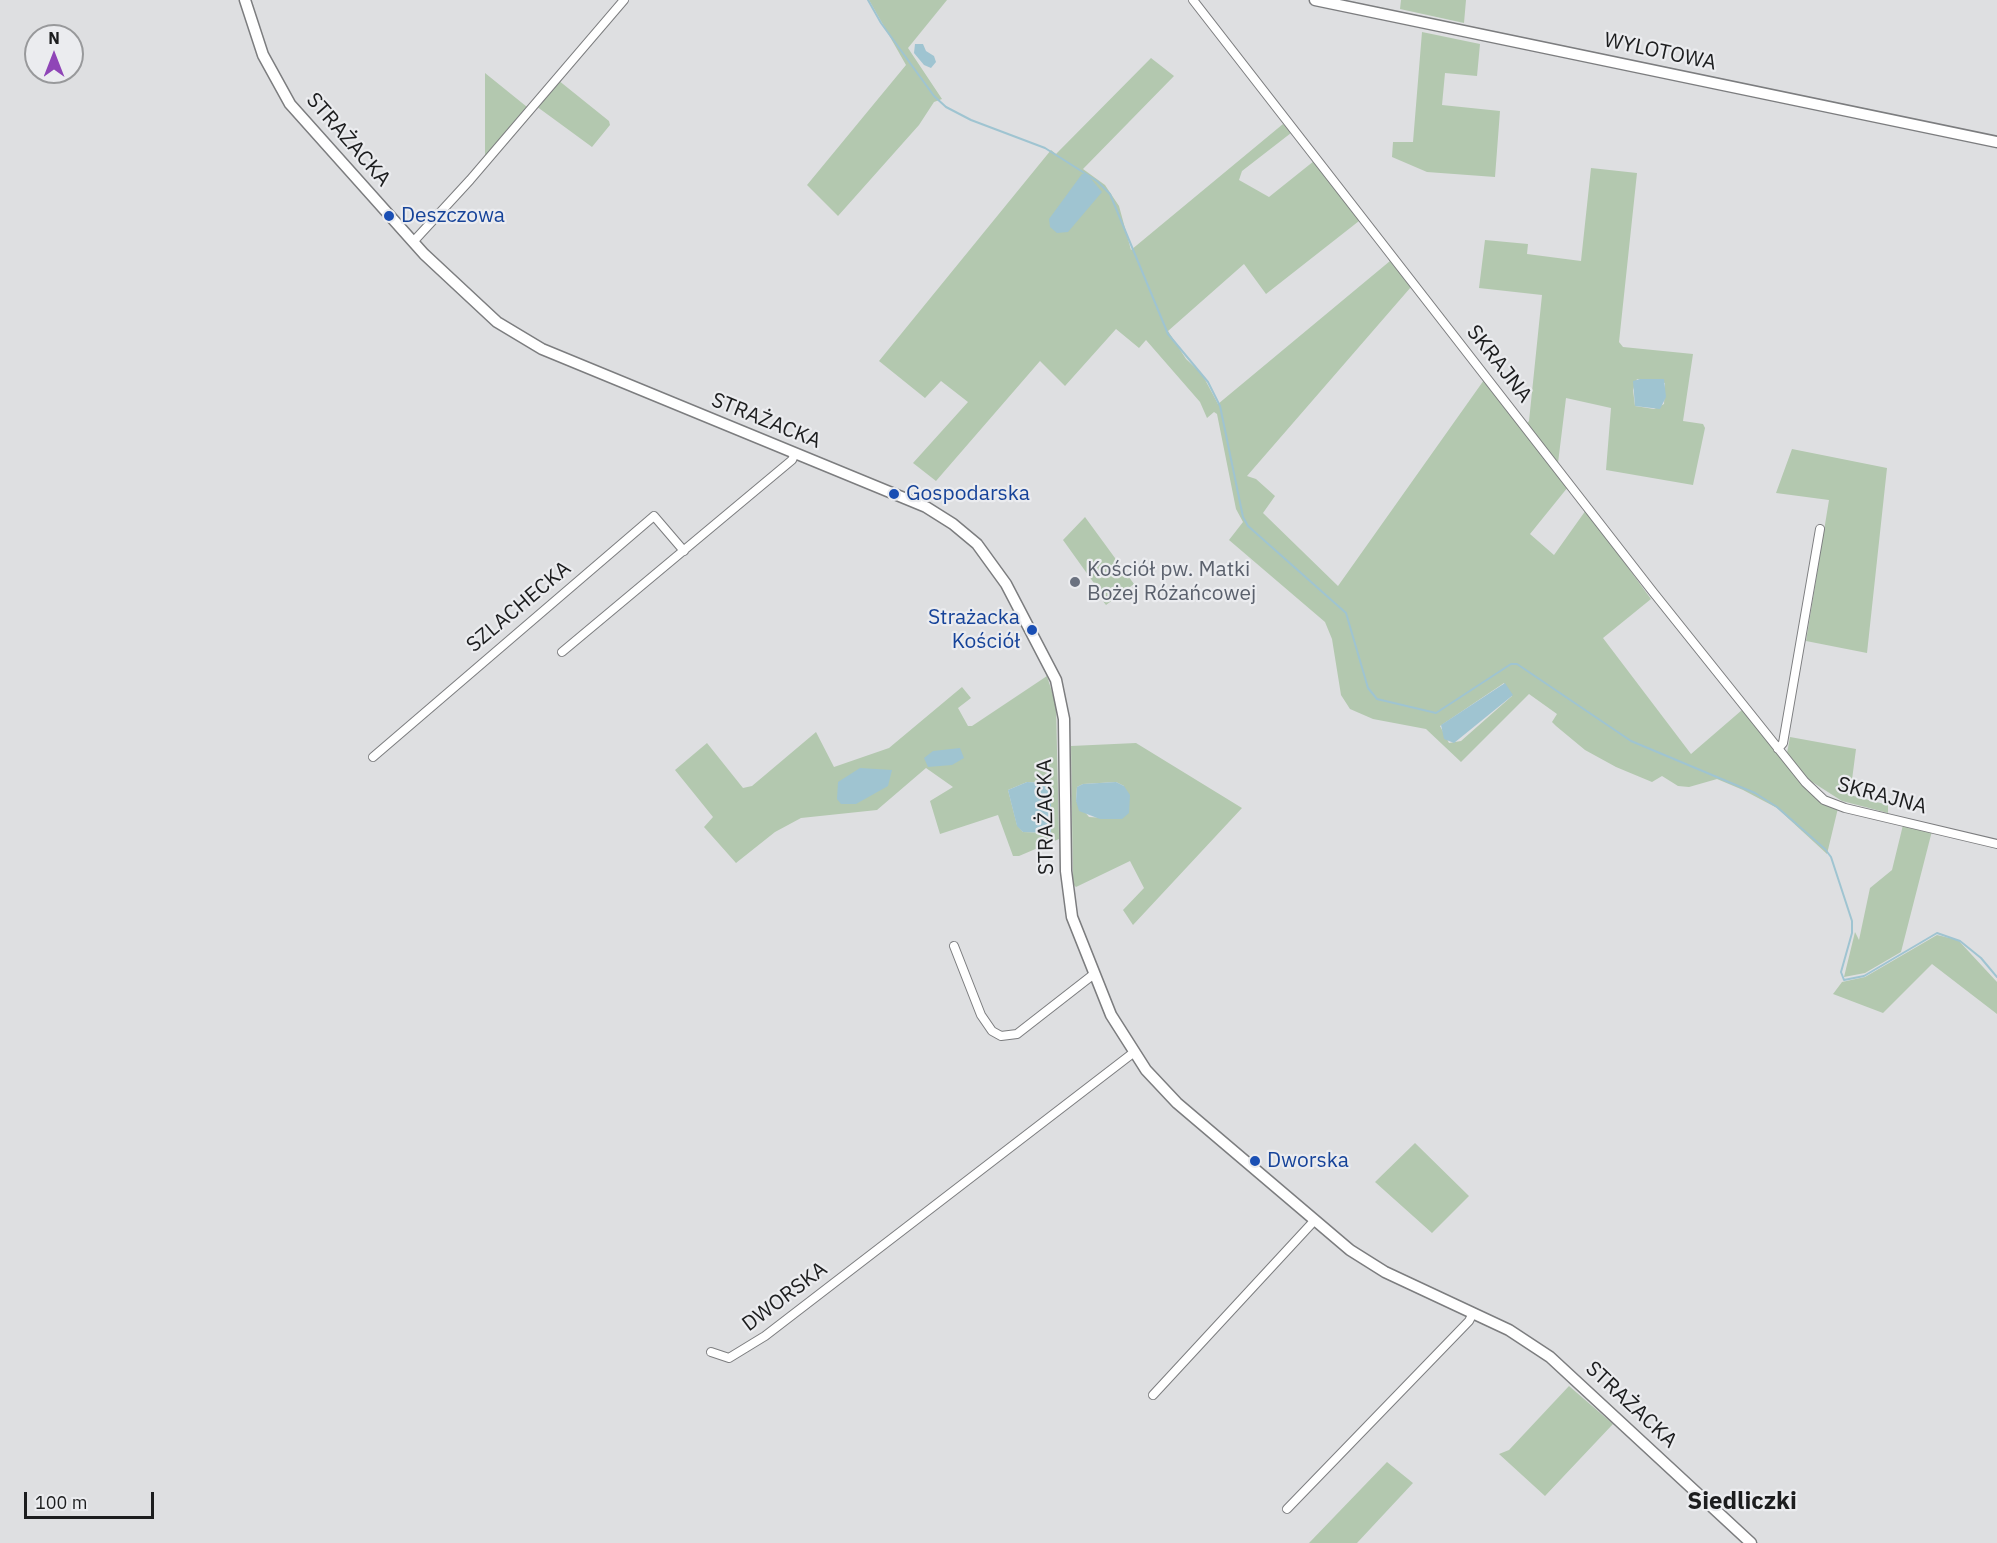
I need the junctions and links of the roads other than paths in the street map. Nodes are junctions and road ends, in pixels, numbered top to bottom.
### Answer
1 (245, 0) edge
2 (624, 0) edge
3 (1193, 0) edge
4 (1315, 0) edge
5 (1997, 142) edge
6 (412, 242) junction
7 (795, 453) junction
8 (1820, 528) dead end
9 (684, 551) junction
10 (562, 652) dead end
11 (1778, 749) junction
12 (373, 757) dead end
13 (1997, 844) edge
14 (954, 946) dead end
15 (1094, 974) junction
16 (1133, 1053) junction
17 (1314, 1221) junction
18 (1473, 1313) junction
19 (711, 1352) dead end
20 (1153, 1395) dead end
21 (1287, 1509) dead end
22 (1751, 1543) edge

1 - 6 street, STRAŻACKA
2 - 6 street
3 - 11 street, SKRAJNA
4 - 5 street, WYLOTOWA
6 - 7 street, STRAŻACKA
7 - 9 street
7 - 15 street, STRAŻACKA
8 - 11 street
9 - 10 street
9 - 12 street, SZLACHECKA
11 - 13 street, SKRAJNA
14 - 15 street
15 - 16 street, STRAŻACKA
16 - 17 street, STRAŻACKA
16 - 19 street, DWORSKA
17 - 18 street, STRAŻACKA
17 - 20 street
18 - 21 street
18 - 22 street, STRAŻACKA

